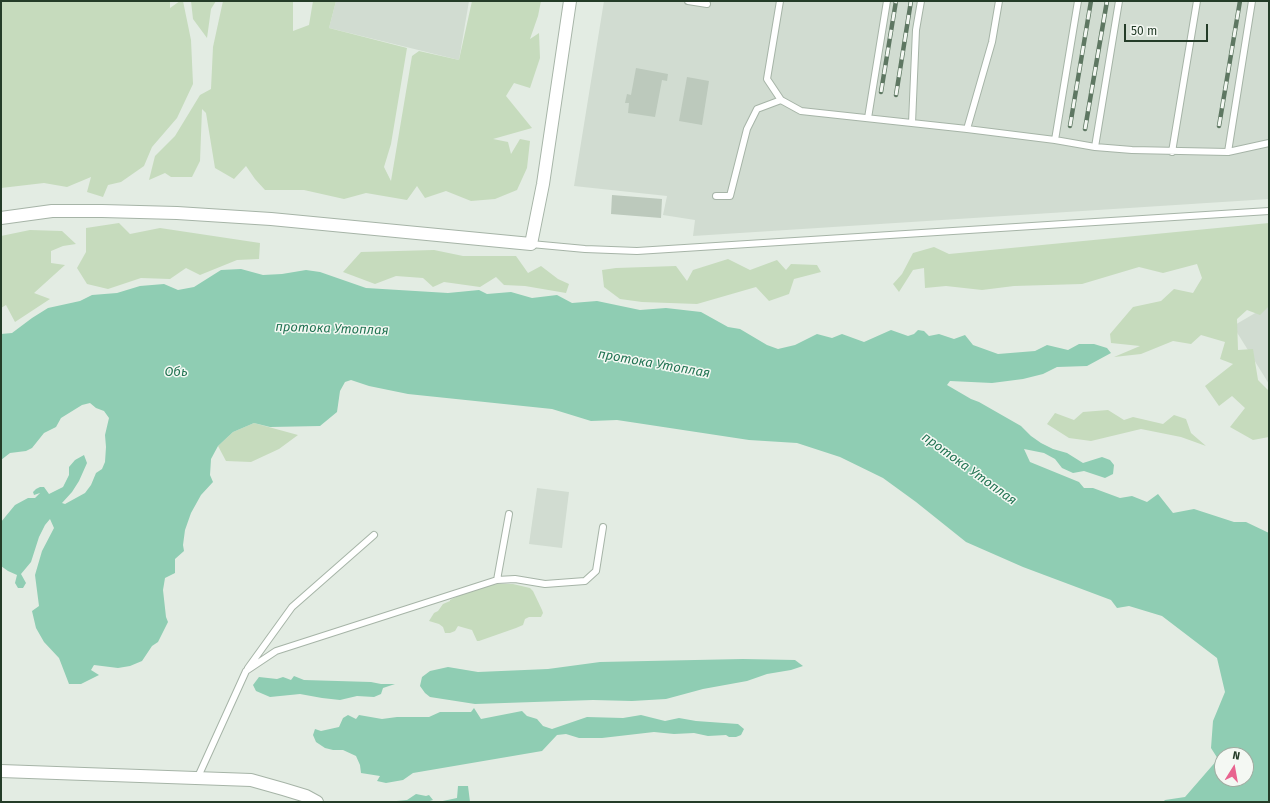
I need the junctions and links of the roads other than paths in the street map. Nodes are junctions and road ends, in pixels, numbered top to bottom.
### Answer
1 (570, 1) edge
2 (688, 1) edge
3 (780, 1) edge
4 (888, 1) edge
5 (921, 1) edge
6 (999, 1) edge
7 (1078, 1) edge
8 (1119, 1) edge
9 (1197, 1) edge
10 (1252, 1) edge
11 (707, 4) dead end
12 (781, 100) junction
13 (868, 118) junction
14 (912, 123) junction
15 (967, 129) junction
16 (1055, 140) junction
17 (1269, 143) edge
18 (1096, 147) junction
19 (1172, 152) junction
20 (1228, 152) junction
21 (716, 196) dead end
22 (1269, 211) edge
23 (1, 218) edge
24 (531, 244) junction
25 (509, 514) dead end
26 (603, 527) dead end
27 (374, 534) dead end
28 (498, 580) junction
29 (246, 671) junction
30 (1, 771) edge
31 (196, 779) junction
32 (317, 802) edge

1 - 24 street
2 - 11 lane
3 - 12 lane
4 - 13 lane
5 - 14 lane
6 - 15 lane
7 - 16 lane
8 - 18 lane
9 - 19 lane
10 - 20 lane
12 - 13 lane
12 - 21 lane
13 - 14 lane
14 - 15 lane
15 - 16 lane
16 - 18 lane
17 - 20 lane
18 - 19 lane
19 - 20 lane
22 - 24 lane
23 - 24 street
25 - 28 lane
26 - 28 lane
27 - 29 lane
28 - 29 lane
29 - 31 lane
30 - 31 street
31 - 32 street

